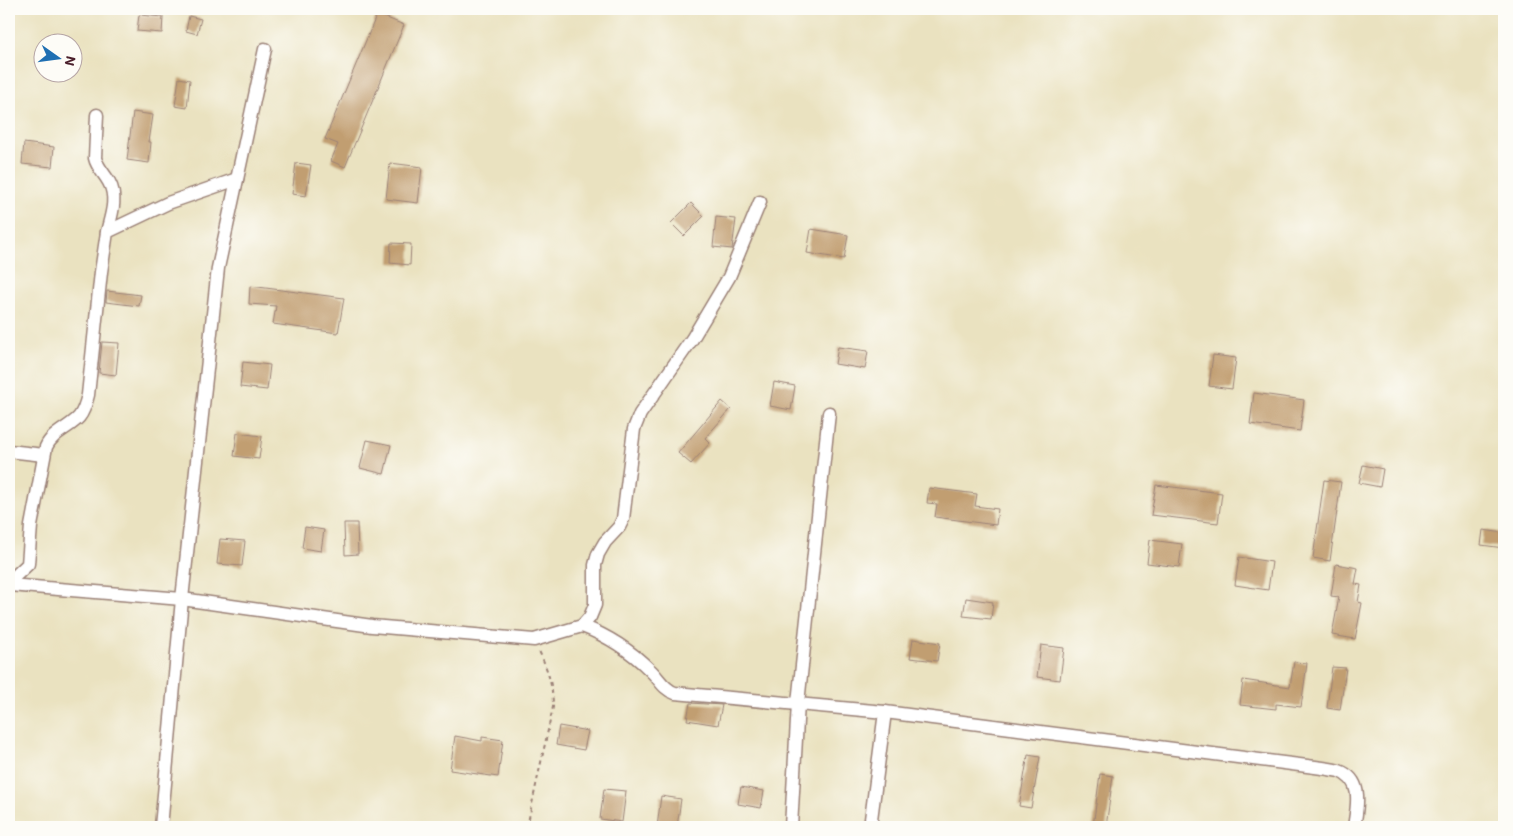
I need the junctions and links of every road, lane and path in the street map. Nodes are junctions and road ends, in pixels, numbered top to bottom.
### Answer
1 (265, 49) dead end
2 (97, 115) dead end
3 (237, 179) junction
4 (760, 202) dead end
5 (108, 232) junction
6 (829, 413) dead end
7 (9, 451) edge
8 (44, 455) junction
9 (9, 584) edge
10 (182, 599) junction
11 (582, 626) junction
12 (534, 640) junction
13 (798, 703) junction
14 (885, 712) junction
15 (161, 827) edge
16 (528, 827) edge
17 (791, 827) edge
18 (870, 827) edge
19 (1354, 827) edge

1 - 3 street
2 - 5 street
3 - 5 street
3 - 10 street
4 - 11 street
5 - 8 street
6 - 13 street
7 - 8 street
8 - 9 street
9 - 10 street
10 - 12 street
10 - 15 street
11 - 12 street
11 - 13 street
12 - 16 path
13 - 14 street
13 - 17 street
14 - 18 street
14 - 19 street

